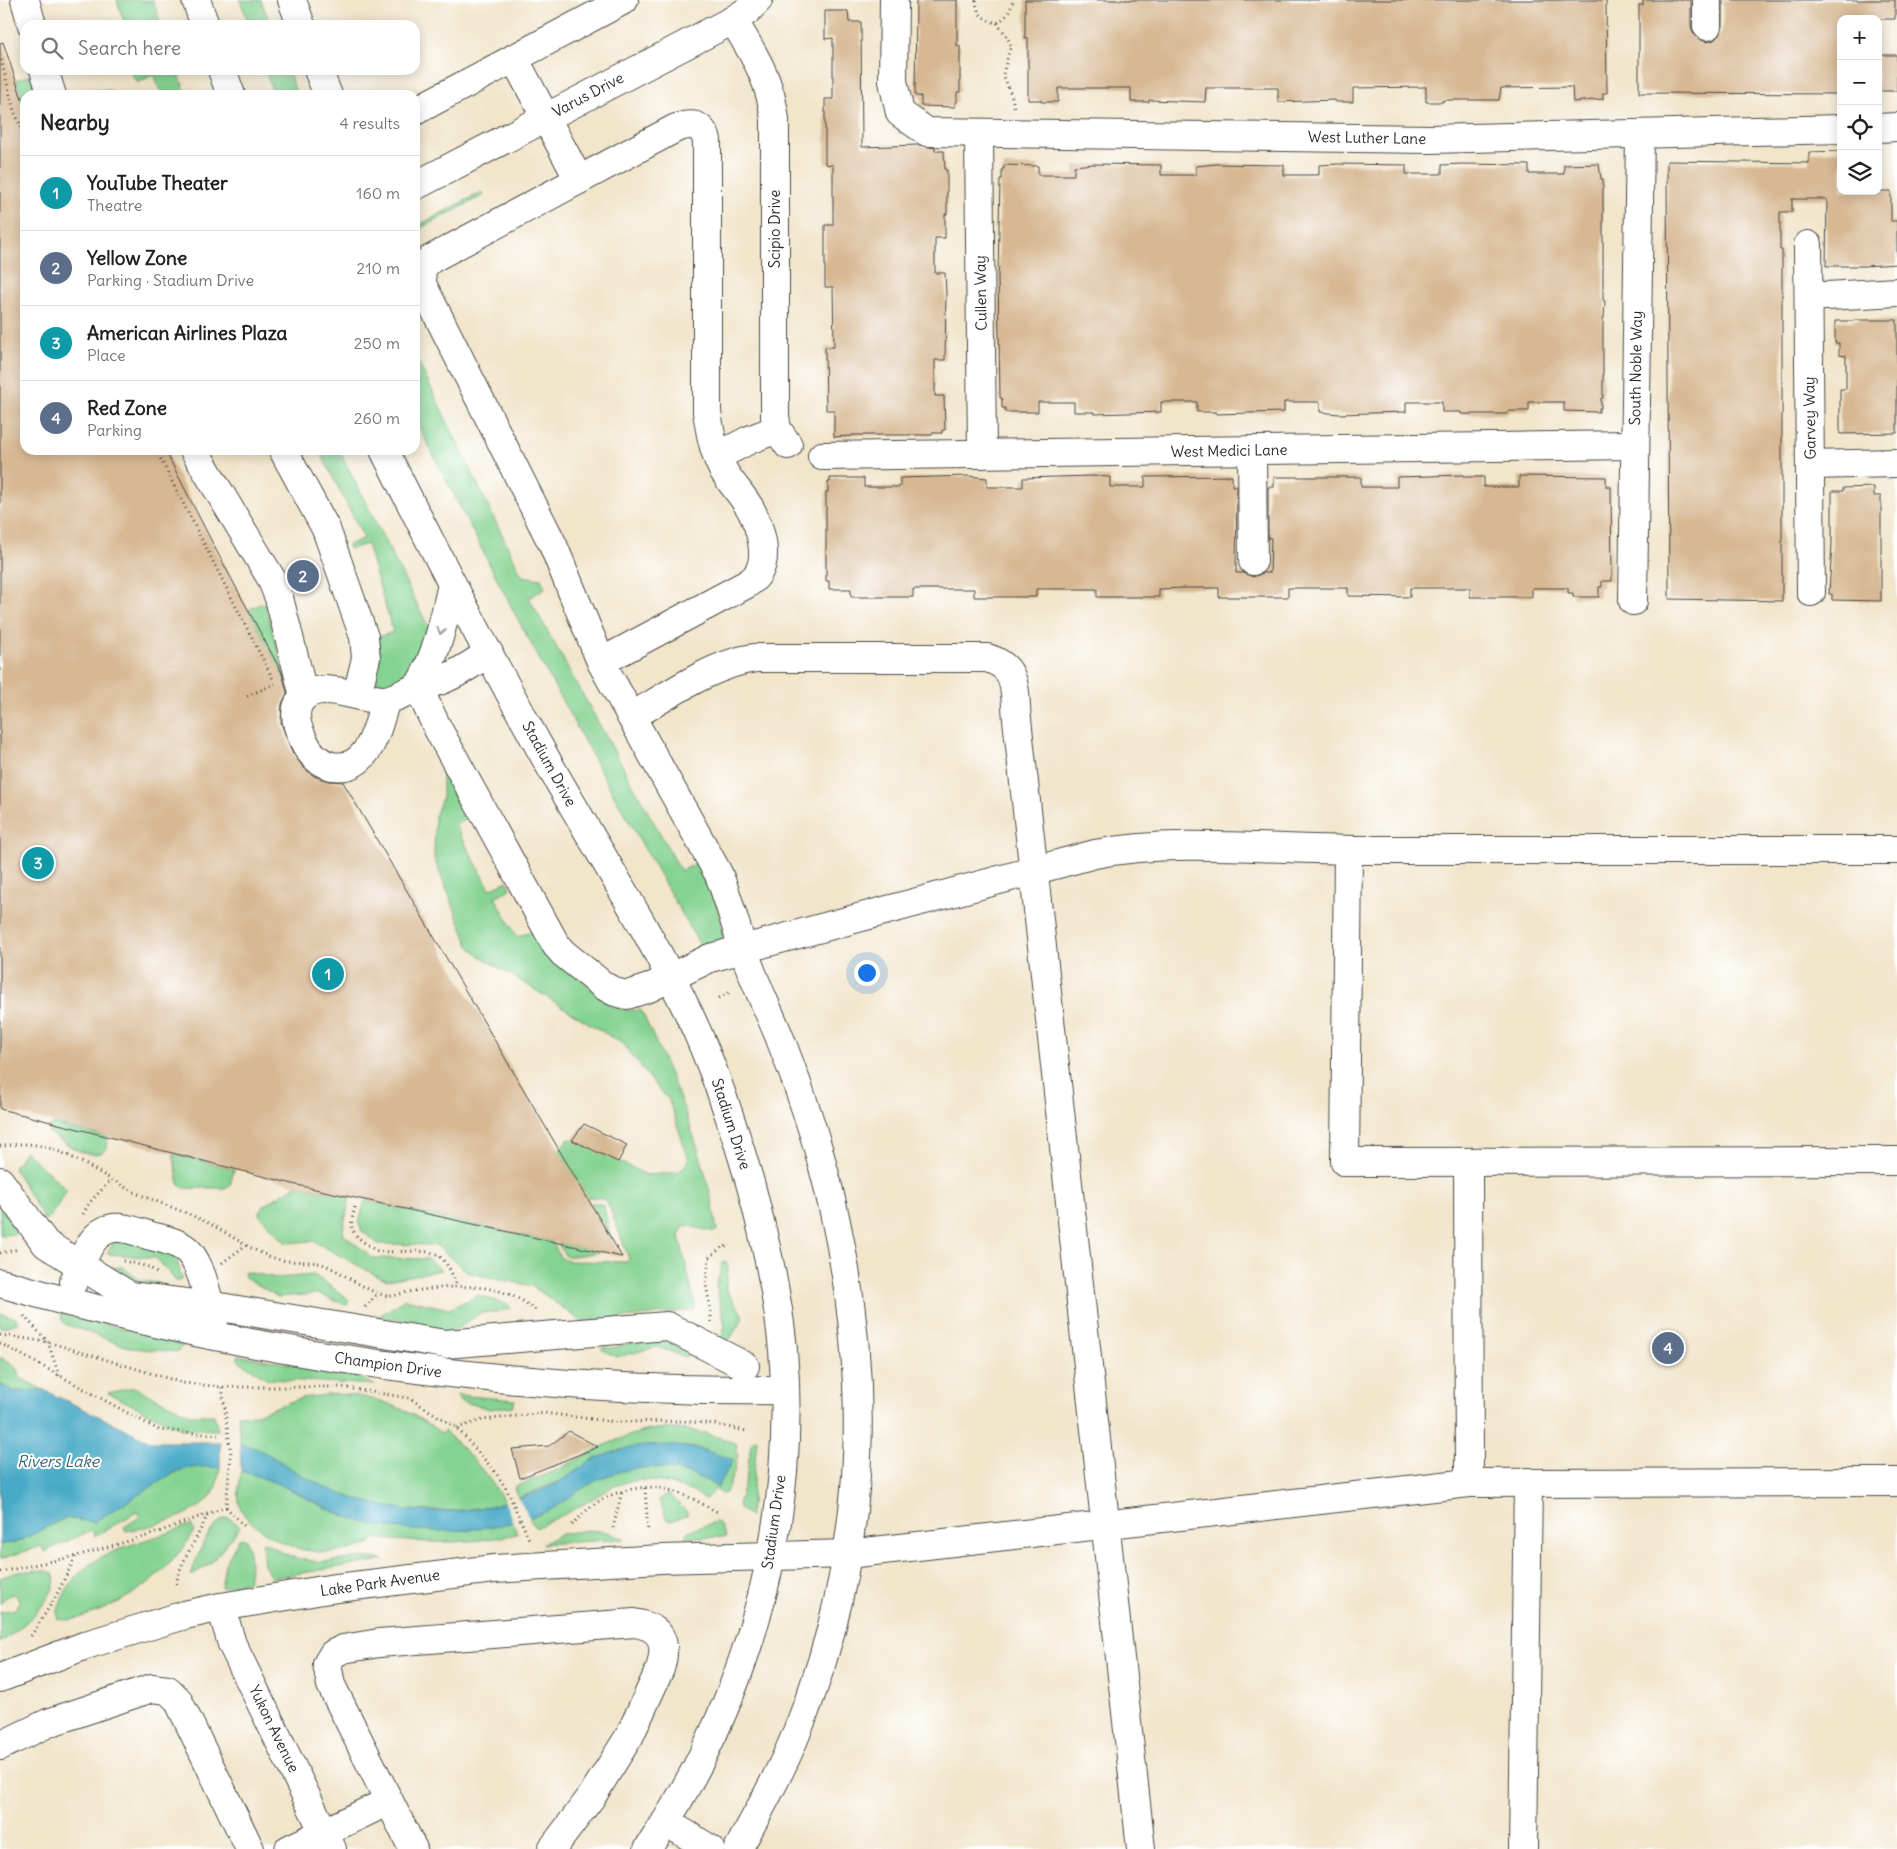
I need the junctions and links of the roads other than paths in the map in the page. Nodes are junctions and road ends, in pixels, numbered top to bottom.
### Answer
1 (24, 0) edge
2 (196, 0) edge
3 (292, 0) edge
4 (624, 0) edge
5 (758, 0) edge
6 (894, 0) edge
7 (30, 20) edge
8 (202, 20) edge
9 (299, 20) edge
10 (733, 20) junction
11 (514, 58) junction
12 (46, 75) edge
13 (224, 75) edge
14 (320, 75) edge
15 (50, 90) edge
16 (229, 90) edge
17 (326, 90) edge
18 (420, 108) edge
19 (546, 118) junction
20 (1897, 127) edge
21 (1882, 128) edge
22 (1837, 129) edge
23 (979, 133) junction
24 (1640, 134) junction
25 (579, 180) junction
26 (420, 183) edge
27 (1808, 245) dead end
28 (1897, 292) edge
29 (1809, 297) junction
30 (1635, 445) junction
31 (1252, 450) junction
32 (982, 454) junction
33 (197, 455) edge
34 (286, 455) edge
35 (387, 455) edge
36 (718, 456) junction
37 (822, 456) dead end
38 (1897, 463) edge
39 (1810, 465) junction
40 (1253, 561) dead end
41 (452, 584) junction
42 (1812, 592) dead end
43 (1633, 602) dead end
44 (489, 653) junction
45 (601, 662) junction
46 (418, 687) junction
47 (357, 695) junction
48 (386, 700) junction
49 (301, 702) junction
50 (631, 717) junction
51 (1348, 850) junction
52 (1897, 850) edge
53 (1033, 872) junction
54 (743, 950) junction
55 (670, 978) junction
56 (1897, 1161) edge
57 (1468, 1162) junction
58 (0, 1181) edge
59 (80, 1266) junction
60 (0, 1283) edge
61 (66, 1301) junction
62 (210, 1306) junction
63 (219, 1338) junction
64 (745, 1366) dead end
65 (784, 1390) junction
66 (1528, 1482) junction
67 (1897, 1482) edge
68 (1469, 1483) junction
69 (1105, 1525) junction
70 (848, 1554) junction
71 (772, 1557) junction
72 (221, 1607) junction
73 (0, 1678) edge
74 (0, 1746) edge
75 (389, 1801) junction
76 (666, 1822) junction
77 (328, 1840) edge
78 (250, 1849) edge
79 (289, 1849) edge
80 (413, 1849) edge
81 (552, 1849) edge
82 (648, 1849) edge
83 (710, 1849) edge
84 (738, 1849) edge
85 (1141, 1849) edge
86 (1523, 1849) edge

1 - 7 street
2 - 8 street
3 - 9 street
4 - 11 street
5 - 10 street, Varus Drive
6 - 23 street, West Luther Lane
10 - 19 street, Varus Drive
10 - 36 street, Scipio Drive
11 - 18 street
11 - 19 street
12 - 15 street
13 - 16 street
14 - 17 street
19 - 25 street
19 - 26 street, Varus Drive
20 - 21 street
22 - 24 street, West Luther Lane
23 - 24 street, West Luther Lane
23 - 32 street, Cullen Way
24 - 30 street, South Noble Way
25 - 36 street
25 - 45 street
27 - 29 street, Garvey Way
28 - 29 street
29 - 39 street, Garvey Way
30 - 31 street, West Medici Lane
30 - 43 street, South Noble Way
31 - 32 street, West Medici Lane
31 - 40 street
32 - 37 street, West Medici Lane
33 - 49 street
34 - 47 street
35 - 41 street, Stadium Drive
36 - 45 street
38 - 39 street
39 - 42 street, Garvey Way
41 - 44 street, Stadium Drive
41 -> 46 street
44 - 46 street
44 - 55 street, Stadium Drive
45 - 50 street
46 - 48 street
46 - 55 street
47 - 48 street
47 - 49 street
48 - 49 street
50 - 53 street
50 - 54 street
51 - 52 street
51 - 53 street
51 - 57 street
53 - 54 street
53 - 69 street
54 - 55 street
54 - 70 street
55 - 65 street, Stadium Drive
56 - 57 street
57 - 68 street
58 - 59 street
59 - 61 street
59 - 62 street
59 - 62 street
60 - 61 street, Champion Drive
61 - 63 street, Champion Drive
62 - 63 street
62 - 64 street
63 - 65 street, Champion Drive
65 - 71 street, Stadium Drive
66 - 67 street, Lake Park Avenue
66 - 68 street, Lake Park Avenue
66 - 86 street
68 - 69 street, Lake Park Avenue
69 - 70 street, Lake Park Avenue
69 - 85 street
70 - 71 street, Lake Park Avenue
70 - 84 street
71 - 72 street, Lake Park Avenue
71 - 76 street, Stadium Drive
72 - 73 street, Lake Park Avenue
72 - 77 street, Yukon Avenue
74 - 78 street
75 - 77 street
75 - 80 street
75 - 81 street
76 - 82 street, Stadium Drive
76 - 83 street
77 - 79 street

